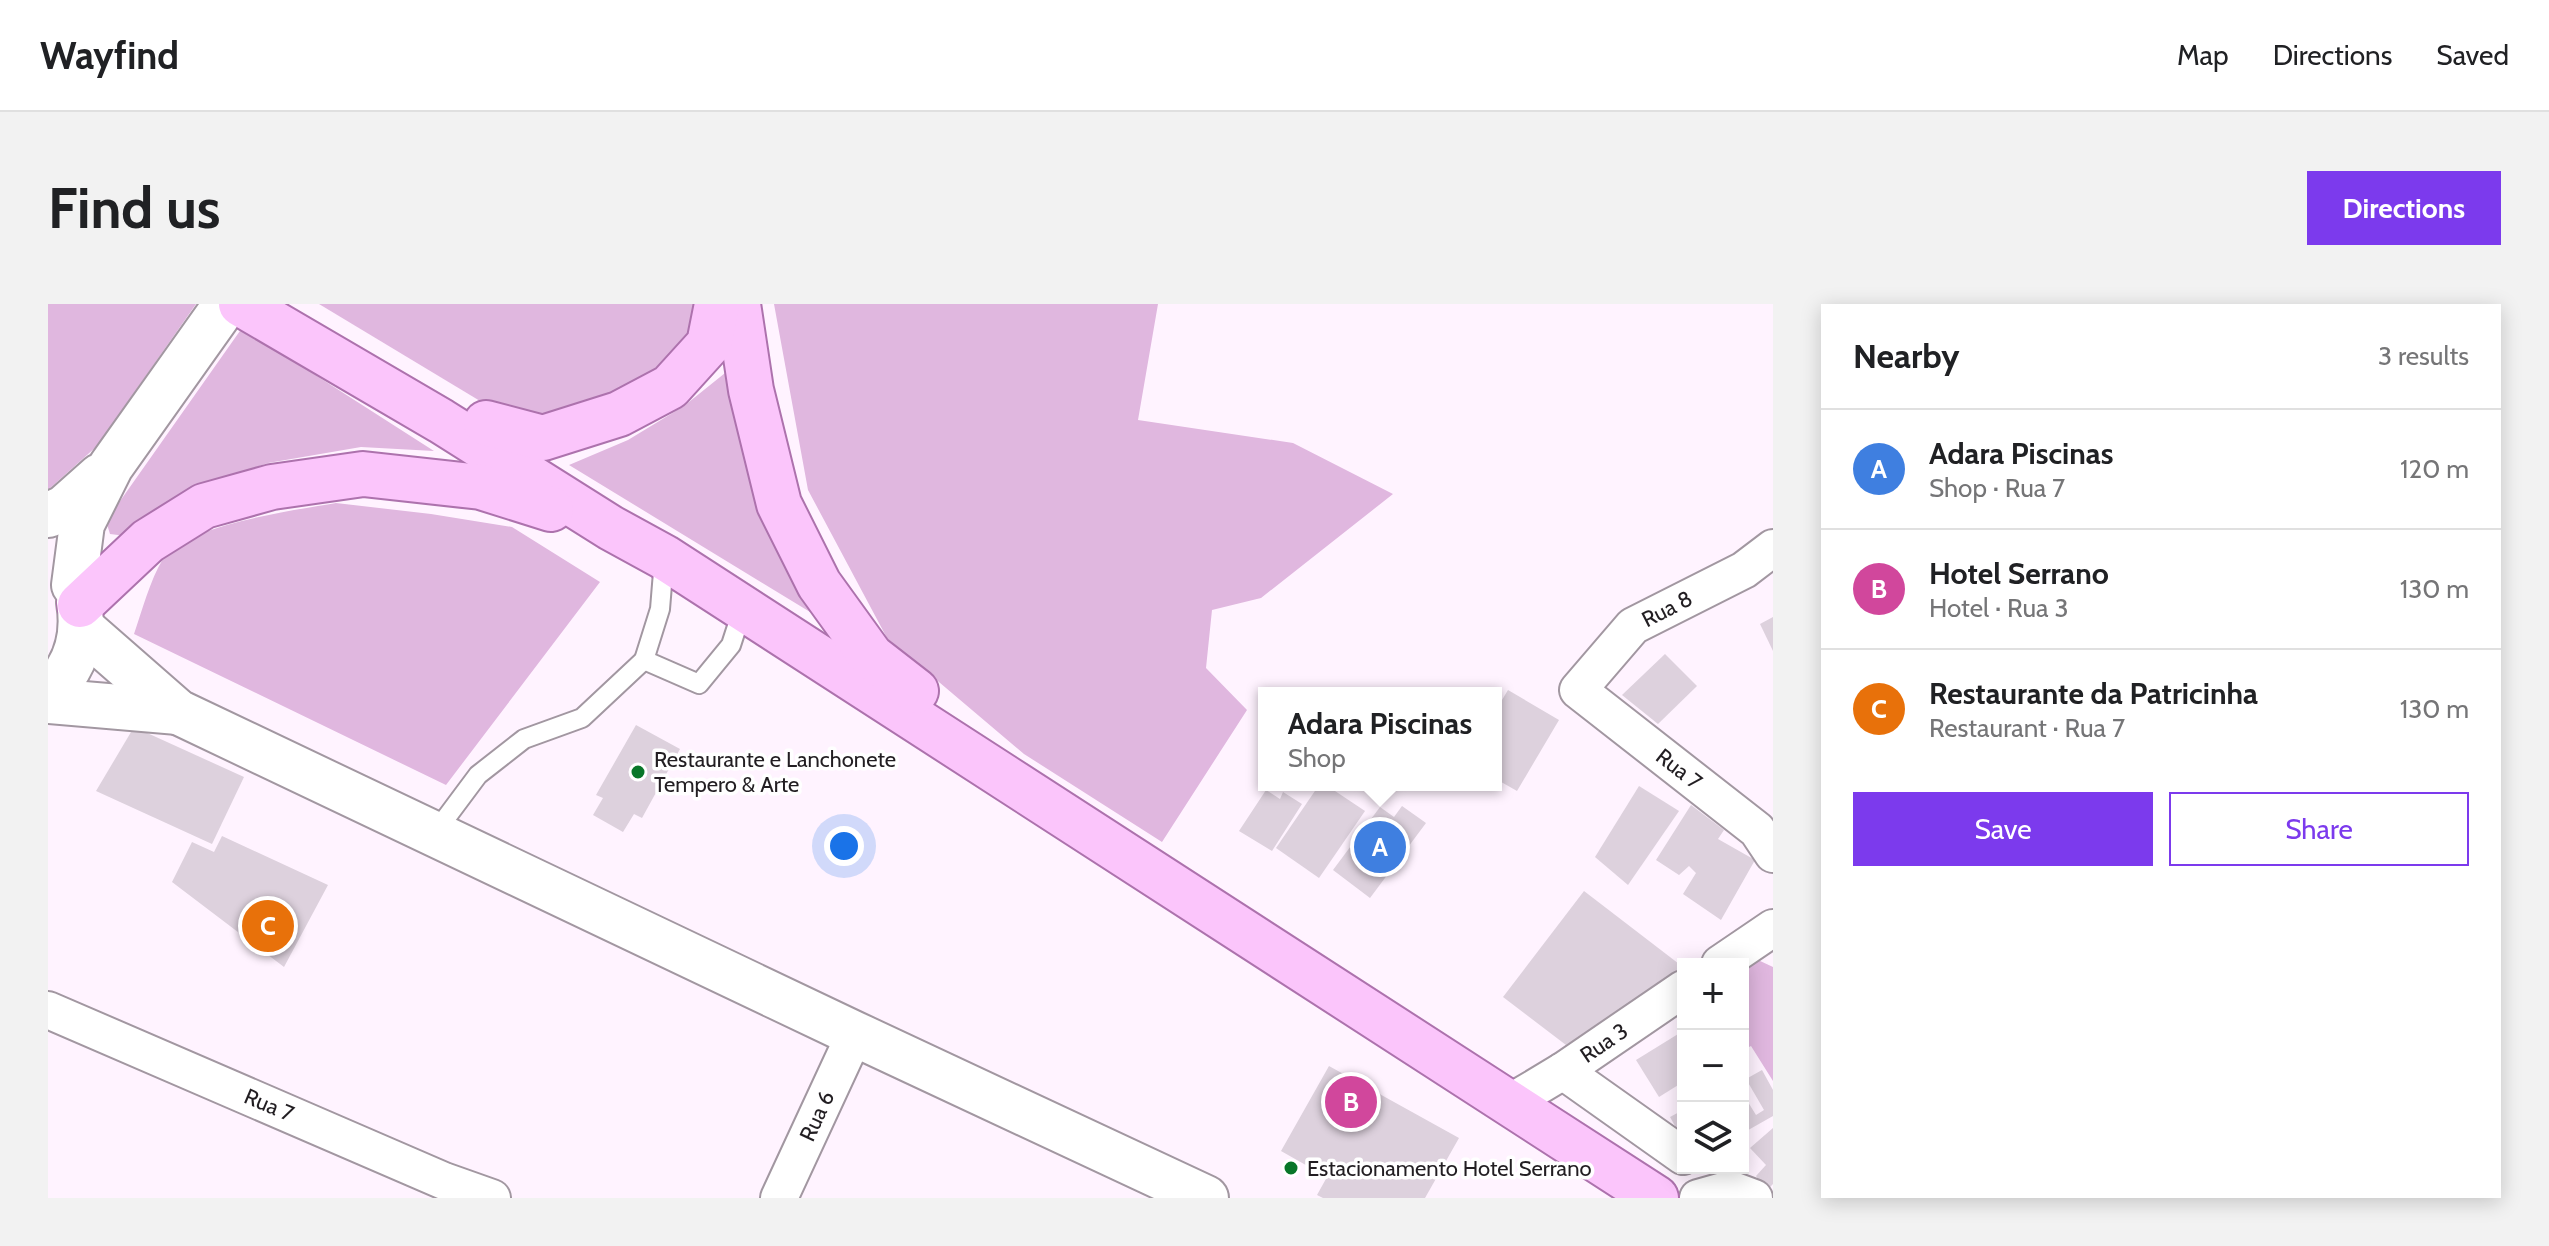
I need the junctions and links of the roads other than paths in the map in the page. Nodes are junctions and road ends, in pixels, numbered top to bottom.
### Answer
1 (226, 304) edge
2 (241, 304) edge
3 (276, 304) edge
4 (717, 304) edge
5 (738, 304) edge
6 (486, 423) junction
7 (111, 466) junction
8 (48, 515) edge
9 (611, 528) junction
10 (1773, 548) edge
11 (664, 557) junction
12 (71, 593) edge
13 (743, 608) junction
14 (644, 660) junction
15 (1578, 690) joint
16 (48, 694) edge
17 (48, 701) edge
18 (178, 712) junction
19 (991, 749) junction
20 (434, 834) junction
21 (1773, 854) edge
22 (1773, 928) edge
23 (1729, 958) edge
24 (1677, 993) edge
25 (48, 1010) edge
26 (855, 1034) junction
27 (1563, 1071) junction
28 (1523, 1095) junction
29 (1677, 1152) edge
30 (1706, 1174) edge
31 (440, 1189) edge
32 (1727, 1195) edge
33 (492, 1198) edge
34 (779, 1198) edge
35 (1206, 1198) edge
36 (1656, 1198) edge
37 (1683, 1198) edge

1 - 7 street
2 - 9 main road
3 - 6 main road
4 - 6 main road
5 - 19 main road
6 - 19 main road
7 - 8 street
7 - 12 street
9 - 11 main road
9 - 12 main road
10 - 15 street, Rua 8
11 - 13 main road
11 - 14 lane
12 - 16 street
12 - 18 street
13 - 14 lane
13 - 36 main road
14 - 20 lane
15 - 21 street, Rua 7
17 - 18 street
18 - 20 street
19 - 28 main road
20 - 26 street
22 - 23 street
24 - 27 street, Rua 3
25 - 31 street, Rua 7
26 - 34 street, Rua 6
26 - 35 street
27 - 28 street, Rua 3
27 - 29 street
28 - 37 main road
30 - 32 street
31 - 33 street, Rua 7

